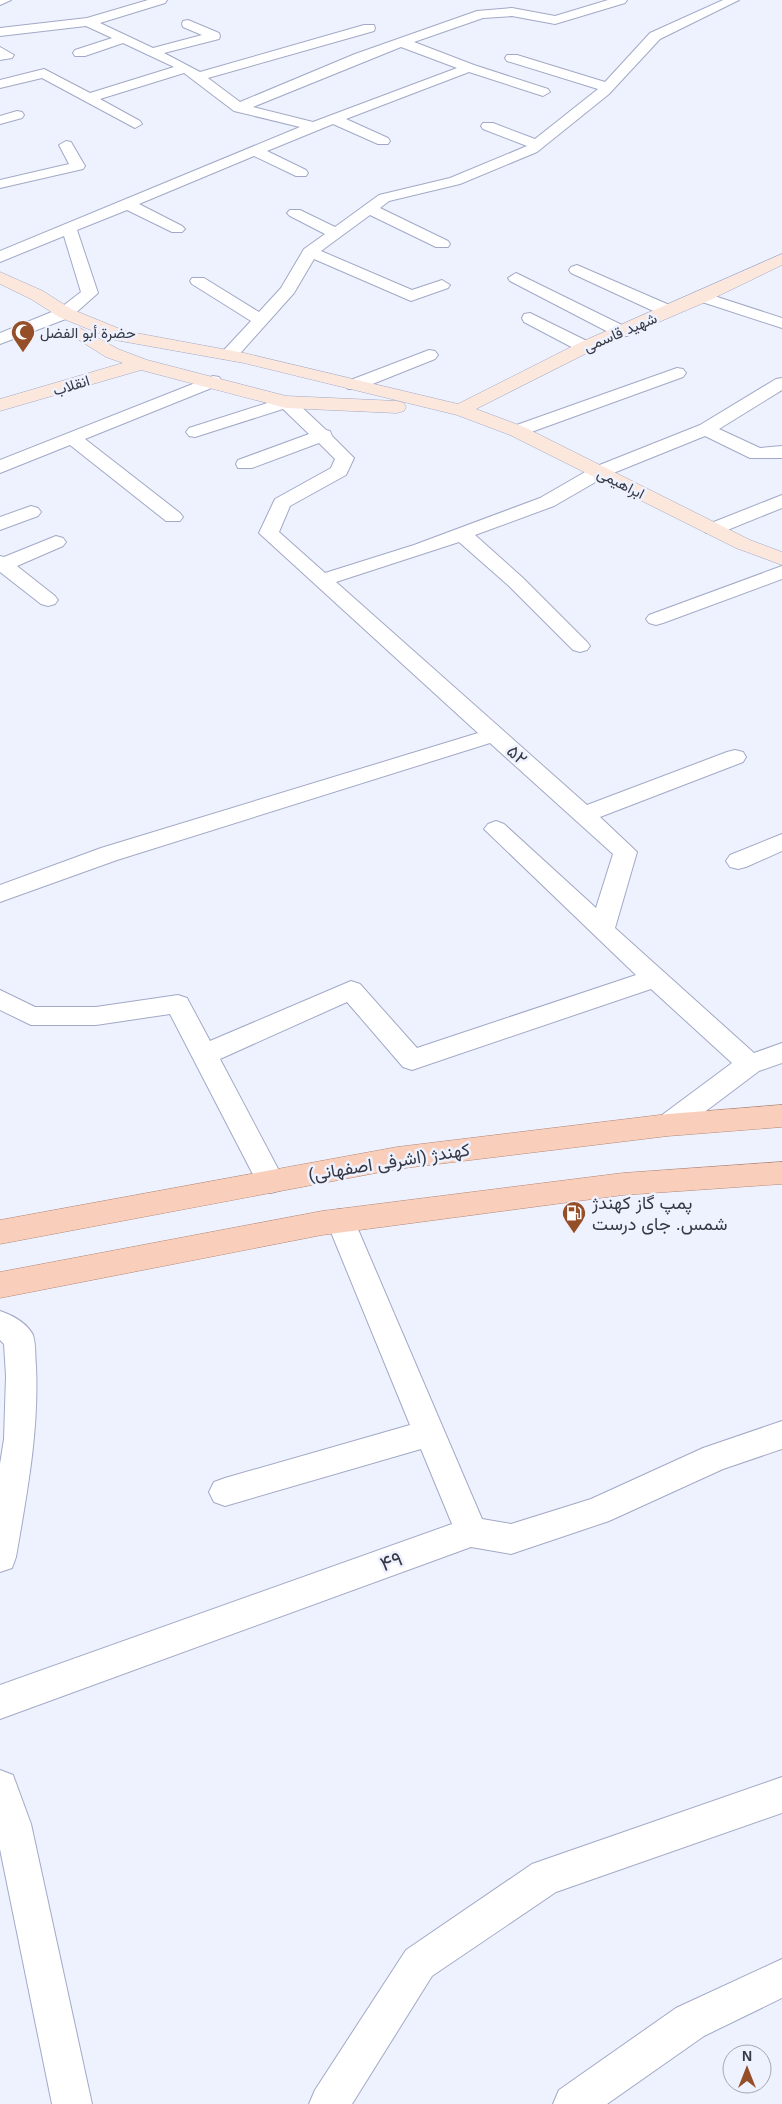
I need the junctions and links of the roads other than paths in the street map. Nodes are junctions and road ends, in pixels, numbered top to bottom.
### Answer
1 (5, 0) edge
2 (161, 0) edge
3 (620, 0) edge
4 (0, 1) edge
5 (725, 1) edge
6 (467, 5) dead end
7 (481, 14) junction
8 (88, 22) junction
9 (188, 24) dead end
10 (369, 28) dead end
11 (0, 32) edge
12 (123, 38) junction
13 (401, 42) junction
14 (0, 51) edge
15 (152, 52) junction
16 (80, 54) dead end
17 (0, 56) edge
18 (512, 58) dead end
19 (186, 68) junction
20 (469, 68) junction
21 (198, 77) junction
22 (0, 84) edge
23 (608, 87) junction
24 (543, 92) dead end
25 (89, 98) junction
26 (239, 108) junction
27 (17, 116) dead end
28 (334, 119) junction
29 (0, 120) edge
30 (135, 124) dead end
31 (314, 126) junction
32 (488, 126) dead end
33 (383, 141) dead end
34 (66, 145) dead end
35 (537, 145) junction
36 (255, 151) junction
37 (301, 173) dead end
38 (0, 184) edge
39 (127, 204) junction
40 (369, 209) junction
41 (295, 213) dead end
42 (69, 228) junction
43 (177, 229) dead end
44 (336, 233) junction
45 (442, 244) dead end
46 (310, 252) junction
47 (0, 257) edge
48 (782, 259) edge
49 (577, 270) dead end
50 (0, 277) edge
51 (516, 278) dead end
52 (198, 281) dead end
53 (442, 284) dead end
54 (702, 296) junction
55 (668, 311) junction
56 (65, 313) junction
57 (530, 318) dead end
58 (261, 320) junction
59 (782, 324) edge
60 (622, 332) junction
61 (0, 339) edge
62 (585, 347) junction
63 (429, 355) dead end
64 (236, 356) junction
65 (141, 364) junction
66 (677, 373) dead end
67 (213, 381) junction
68 (782, 382) edge
69 (354, 385) junction
70 (286, 402) junction
71 (0, 404) edge
72 (460, 410) junction
73 (706, 429) junction
74 (517, 431) junction
75 (195, 432) dead end
76 (324, 435) junction
77 (72, 438) junction
78 (782, 452) edge
79 (246, 464) dead end
80 (0, 466) edge
81 (598, 472) junction
82 (782, 501) edge
83 (31, 512) dead end
84 (173, 517) dead end
85 (0, 524) edge
86 (713, 529) junction
87 (462, 534) junction
88 (56, 542) dead end
89 (782, 559) edge
90 (2, 563) edge
91 (782, 572) edge
92 (322, 580) junction
93 (48, 600) dead end
94 (656, 619) dead end
95 (580, 646) dead end
96 (494, 735) junction
97 (735, 757) dead end
98 (583, 815) junction
99 (496, 829) dead end
100 (782, 842) edge
101 (738, 861) dead end
102 (0, 894) edge
103 (603, 928) junction
104 (655, 978) junction
105 (0, 999) edge
106 (782, 1053) edge
107 (206, 1054) junction
108 (750, 1064) junction
109 (782, 1116) edge
110 (668, 1125) junction
111 (782, 1173) edge
112 (270, 1182) junction
113 (340, 1220) junction
114 (0, 1232) edge
115 (0, 1285) edge
116 (0, 1323) edge
117 (430, 1433) junction
118 (782, 1435) edge
119 (225, 1492) dead end
120 (472, 1532) junction
121 (0, 1557) edge
122 (0, 1702) edge
123 (0, 1788) edge
124 (782, 1795) edge
125 (782, 1978) edge
126 (72, 2104) edge
127 (329, 2104) edge
128 (573, 2104) edge

1 - 4 street
2 - 8 street
3 - 7 street
5 - 23 street
6 - 7 street
7 - 13 street
8 - 11 street
8 - 12 street
9 - 15 street
10 - 21 street
12 - 15 street
12 - 16 street
13 - 20 street
13 - 26 street
14 - 17 street
15 - 19 street
18 - 23 street
19 - 21 street
19 - 25 street
20 - 24 street
20 - 28 street
21 - 26 street
22 - 25 street
23 - 35 street
25 - 30 street
26 - 31 street
27 - 29 street
28 - 31 street
28 - 33 street
31 - 36 street
32 - 35 street
34 - 38 street
35 - 40 street
36 - 37 street
36 - 39 street
39 - 42 street
39 - 43 street
40 - 44 street
40 - 45 street
41 - 44 street
42 - 47 street
42 - 56 street
44 - 46 street
46 - 53 street
46 - 58 street
48 - 54 main road, شهید قاسمی
49 - 55 street
50 - 56 main road
51 - 60 street
52 - 58 street
54 - 55 main road, شهید قاسمی
54 - 59 street
55 - 60 main road, شهید قاسمی
56 - 61 street
56 - 64 main road
56 - 65 main road
57 - 62 street
58 - 64 street
60 - 62 main road, شهید قاسمی
62 - 72 main road, شهید قاسمی
63 - 69 street
64 - 67 main road
64 - 69 main road
65 - 67 main road
65 - 71 main road, انقلاب
66 - 74 street
67 - 70 main road
67 - 77 street
68 - 73 street
69 - 72 main road
70 - 72 main road
70 - 75 street
70 - 76 street, ۵۲
72 - 74 main road, ابراهیمی
73 - 78 street
73 - 81 street
74 - 81 main road, ابراهیمی
76 - 79 street
76 - 92 street, ۵۲
77 - 80 street
77 - 84 street
81 - 86 main road, ابراهیمی
81 - 87 street
82 - 86 street
83 - 85 street
86 - 89 main road, ابراهیمی
87 - 92 street
87 - 95 street
88 - 90 street
90 - 93 street
91 - 94 street
92 - 96 street, ۵۲
96 - 98 street, ۵۲
96 - 102 street
97 - 98 street
98 - 103 street, ۵۲
99 - 103 street
100 - 101 street
103 - 104 street
104 - 107 street
104 - 108 street
105 - 107 street
106 - 108 street
107 - 112 street
108 - 110 street
109 - 110 main road, کهندژ (اشرفی اصفهانی)
110 - 112 main road, کهندژ (اشرفی اصفهانی)
111 - 113 main road
112 - 114 main road, کهندژ (اشرفی اصفهانی)
113 - 115 main road
113 - 117 street
116 - 121 street
117 - 119 street
117 - 120 street
118 - 120 street, ۴۹
120 - 122 street, ۴۹
123 - 126 street
124 - 127 street
125 - 128 street

